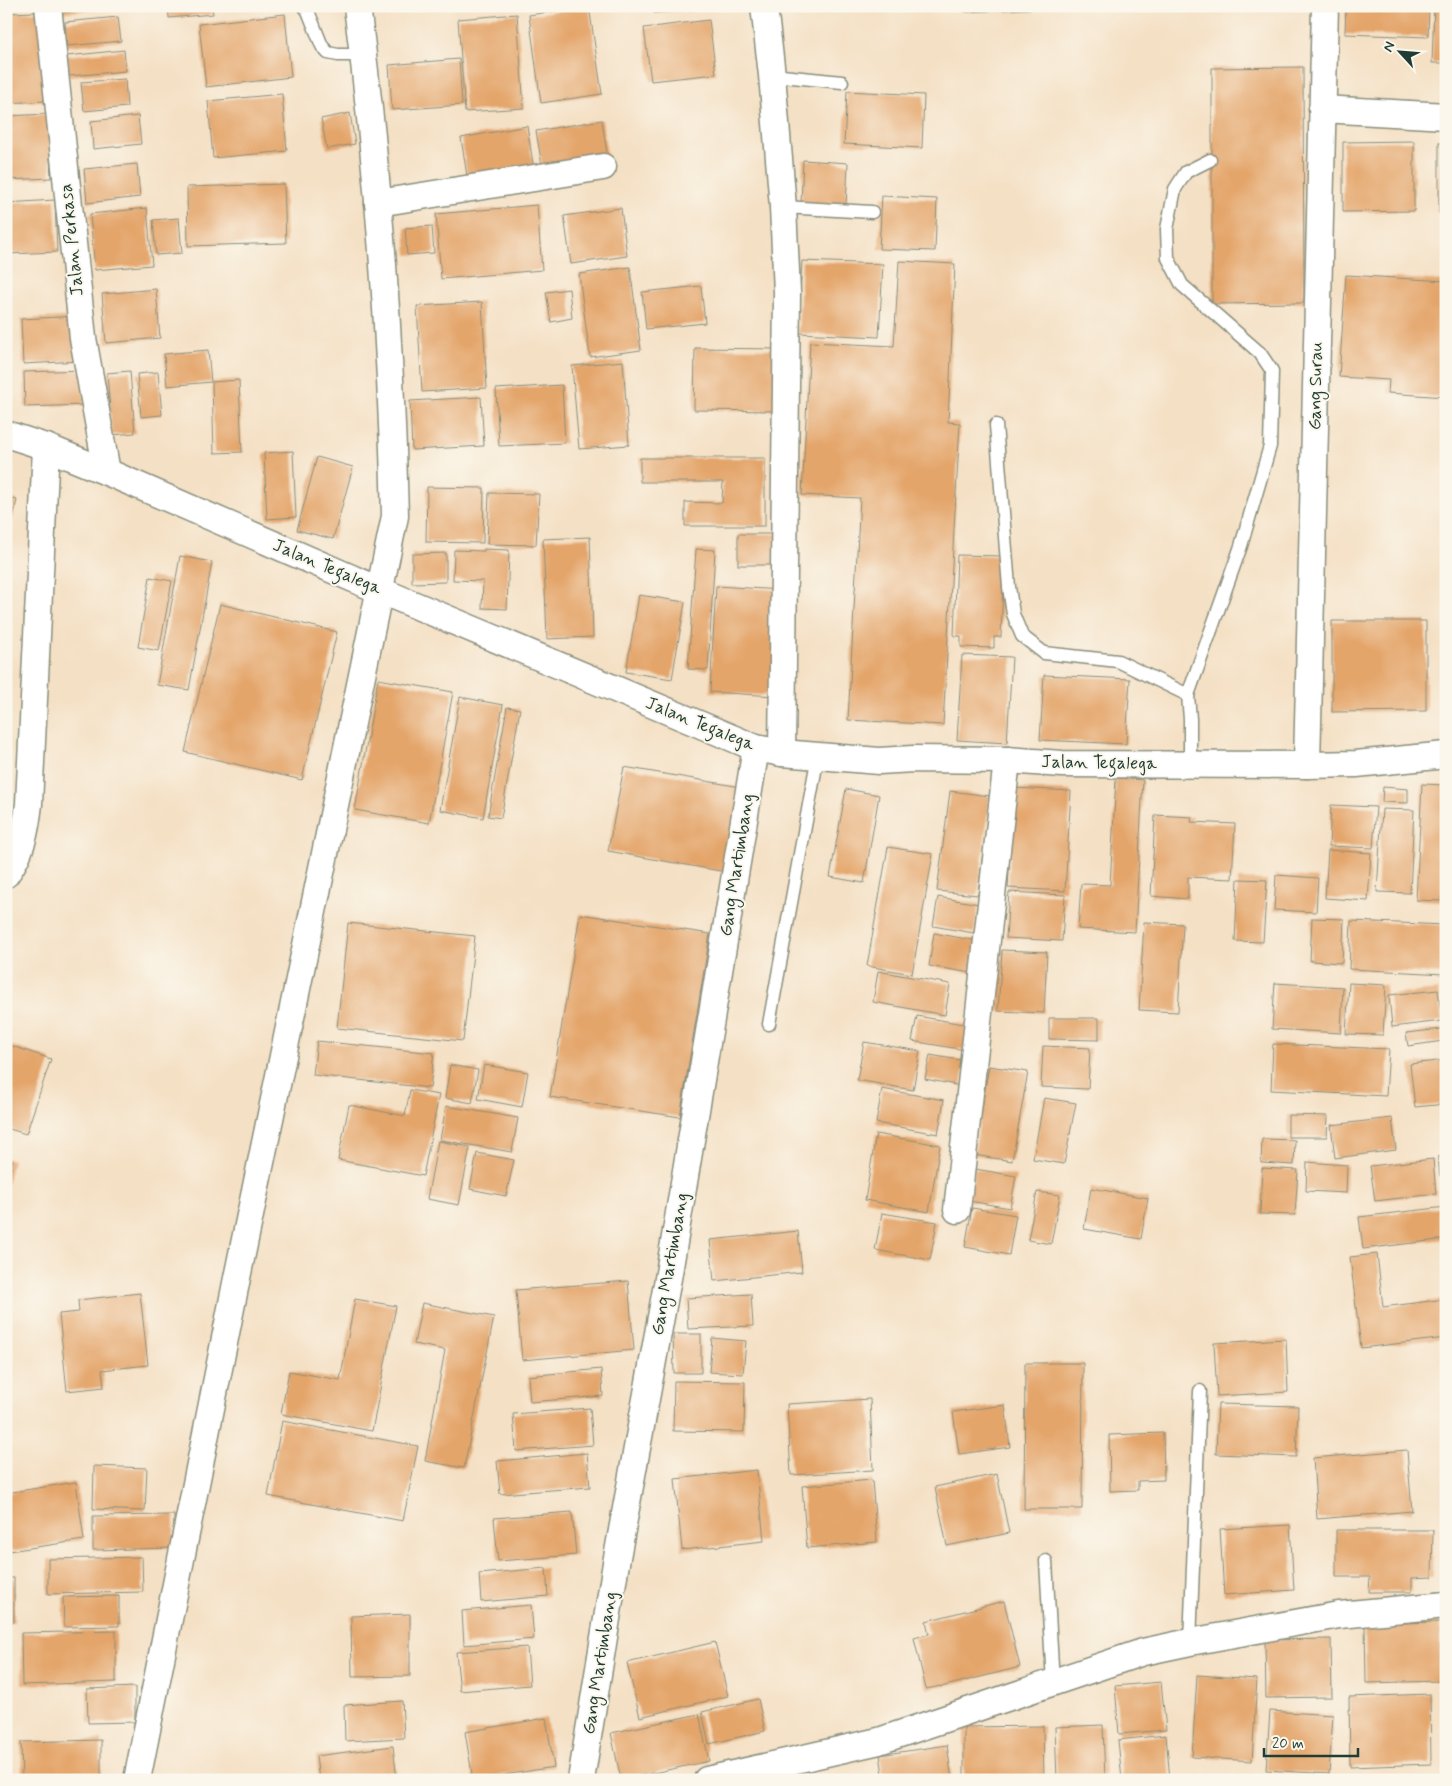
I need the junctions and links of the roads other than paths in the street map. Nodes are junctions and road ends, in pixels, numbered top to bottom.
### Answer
1 (48, 6) edge
2 (304, 6) edge
3 (358, 6) edge
4 (764, 6) edge
5 (1325, 6) edge
6 (364, 55) junction
7 (772, 74) junction
8 (842, 82) dead end
9 (1322, 109) junction
10 (1446, 116) edge
11 (1210, 160) dead end
12 (602, 167) dead end
13 (378, 203) junction
14 (783, 207) junction
15 (872, 212) dead end
16 (996, 425) dead end
17 (6, 434) edge
18 (46, 447) junction
19 (107, 472) junction
20 (379, 590) junction
21 (1188, 695) junction
22 (756, 748) junction
23 (782, 753) junction
24 (818, 755) junction
25 (1446, 755) edge
26 (1007, 760) junction
27 (1190, 765) junction
28 (1308, 765) junction
29 (6, 874) edge
30 (769, 1024) dead end
31 (956, 1210) dead end
32 (1200, 1390) dead end
33 (1046, 1561) dead end
34 (1446, 1605) edge
35 (1190, 1642) junction
36 (1053, 1683) junction
37 (136, 1780) edge
38 (581, 1780) edge
39 (707, 1780) edge

1 - 19 street, Jalan Perkasa
2 - 6 lane
3 - 6 street
4 - 7 street
5 - 9 street, Gang Surau
6 - 13 street
7 - 8 lane
7 - 14 street
9 - 10 street
9 - 28 street, Gang Surau
11 - 21 lane
12 - 13 street
13 - 20 street
14 - 15 lane
14 - 23 street
16 - 21 lane
17 - 18 street, Jalan Tegalega
18 - 19 street, Jalan Tegalega
18 - 29 street
19 - 20 street, Jalan Tegalega
20 - 22 street, Jalan Tegalega
20 - 37 street
21 - 27 lane
22 - 23 street, Jalan Tegalega
22 - 38 street, Gang Martimbang
23 - 24 street, Jalan Tegalega
24 - 26 street, Jalan Tegalega
24 - 30 lane
25 - 28 street, Jalan Tegalega
26 - 27 street, Jalan Tegalega
26 - 31 street
27 - 28 street, Jalan Tegalega
32 - 35 lane
33 - 36 lane
34 - 35 street
35 - 36 street
36 - 39 street

